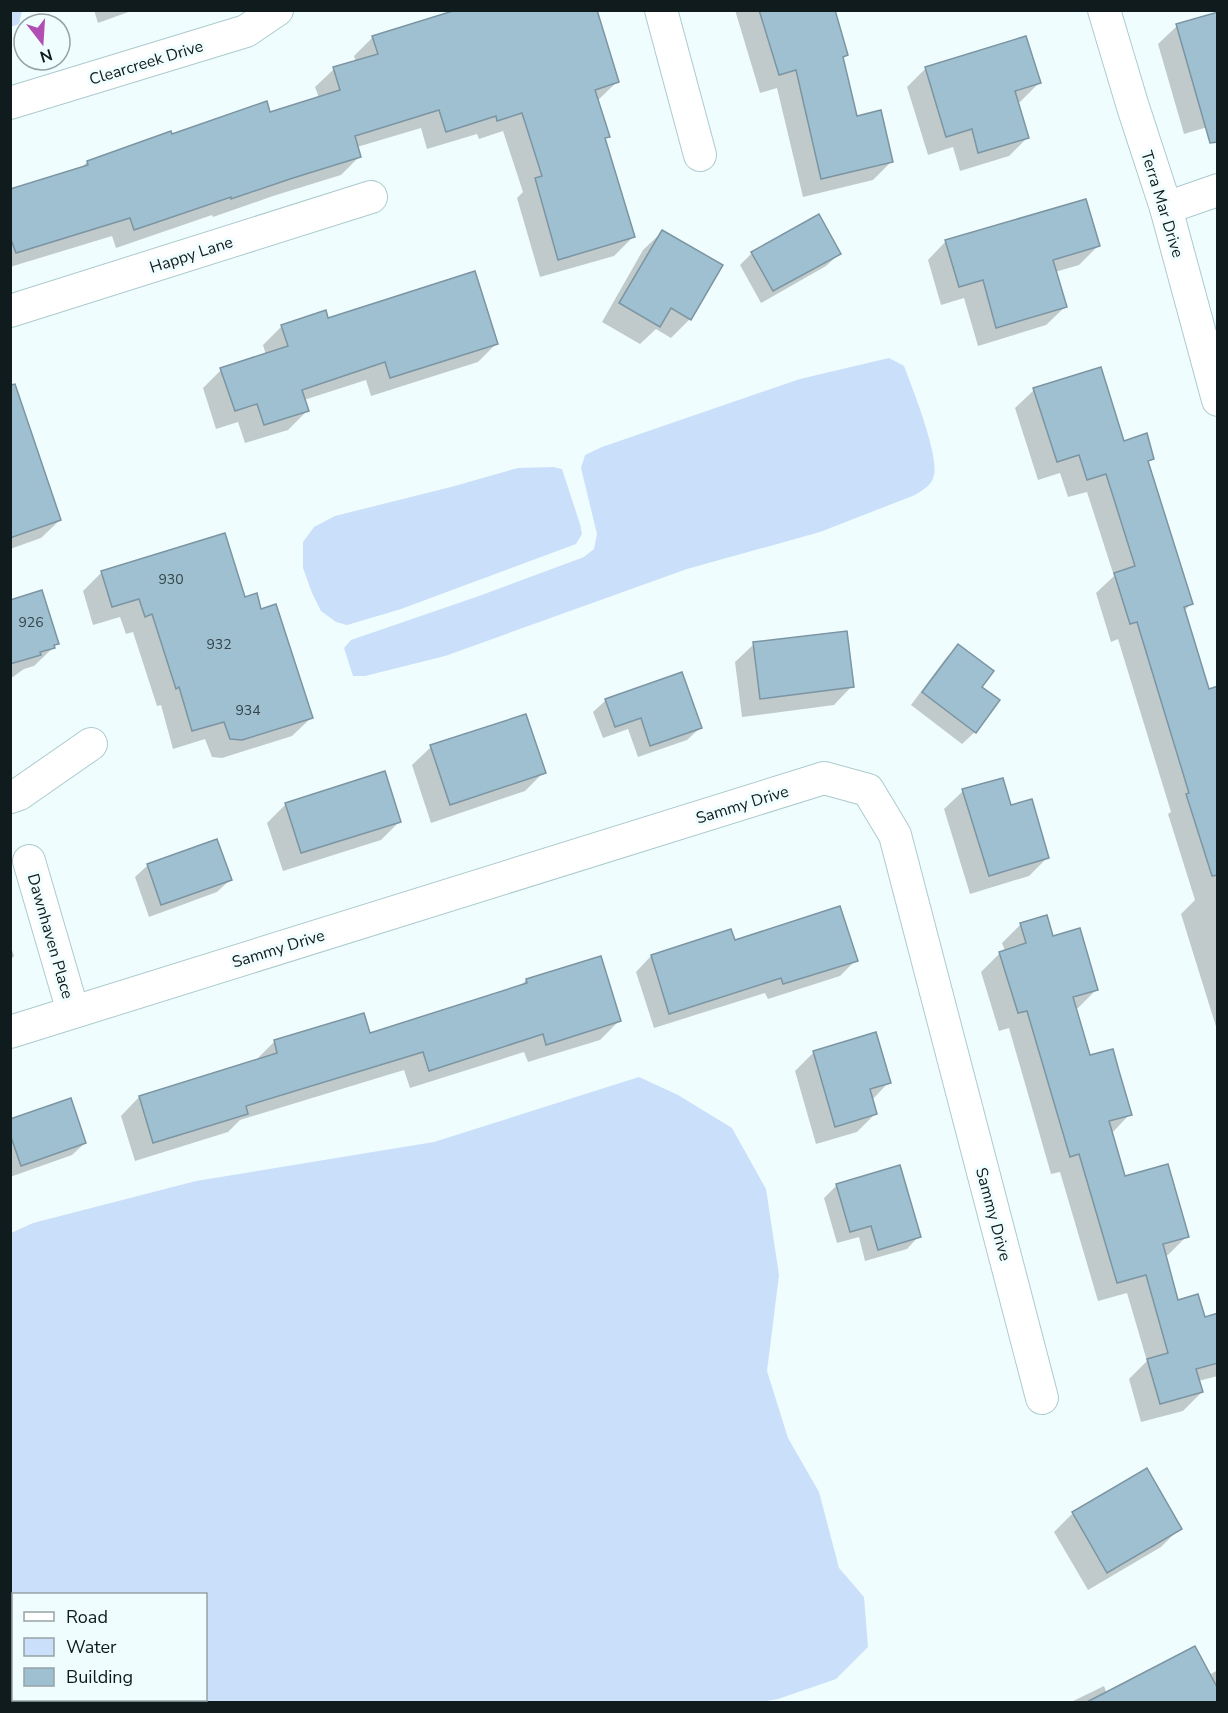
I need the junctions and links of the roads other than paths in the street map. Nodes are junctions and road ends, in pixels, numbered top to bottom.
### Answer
1 (277, 10) edge
2 (661, 10) edge
3 (1104, 10) edge
4 (243, 21) edge
5 (10, 103) edge
6 (700, 155) dead end
7 (1218, 190) edge
8 (371, 197) dead end
9 (1166, 208) junction
10 (10, 311) edge
11 (1218, 400) edge
12 (91, 744) dead end
13 (10, 797) edge
14 (29, 861) dead end
15 (73, 1012) junction
16 (10, 1032) edge
17 (1041, 1398) dead end

1 - 4 street, Clearcreek Drive
2 - 6 street
3 - 9 street, Terra Mar Drive
4 - 5 street, Clearcreek Drive
7 - 9 street
8 - 10 street, Happy Lane
9 - 11 street, Terra Mar Drive
12 - 13 street
14 - 15 street, Dawnhaven Place
15 - 16 street, Sammy Drive
15 - 17 street, Sammy Drive

